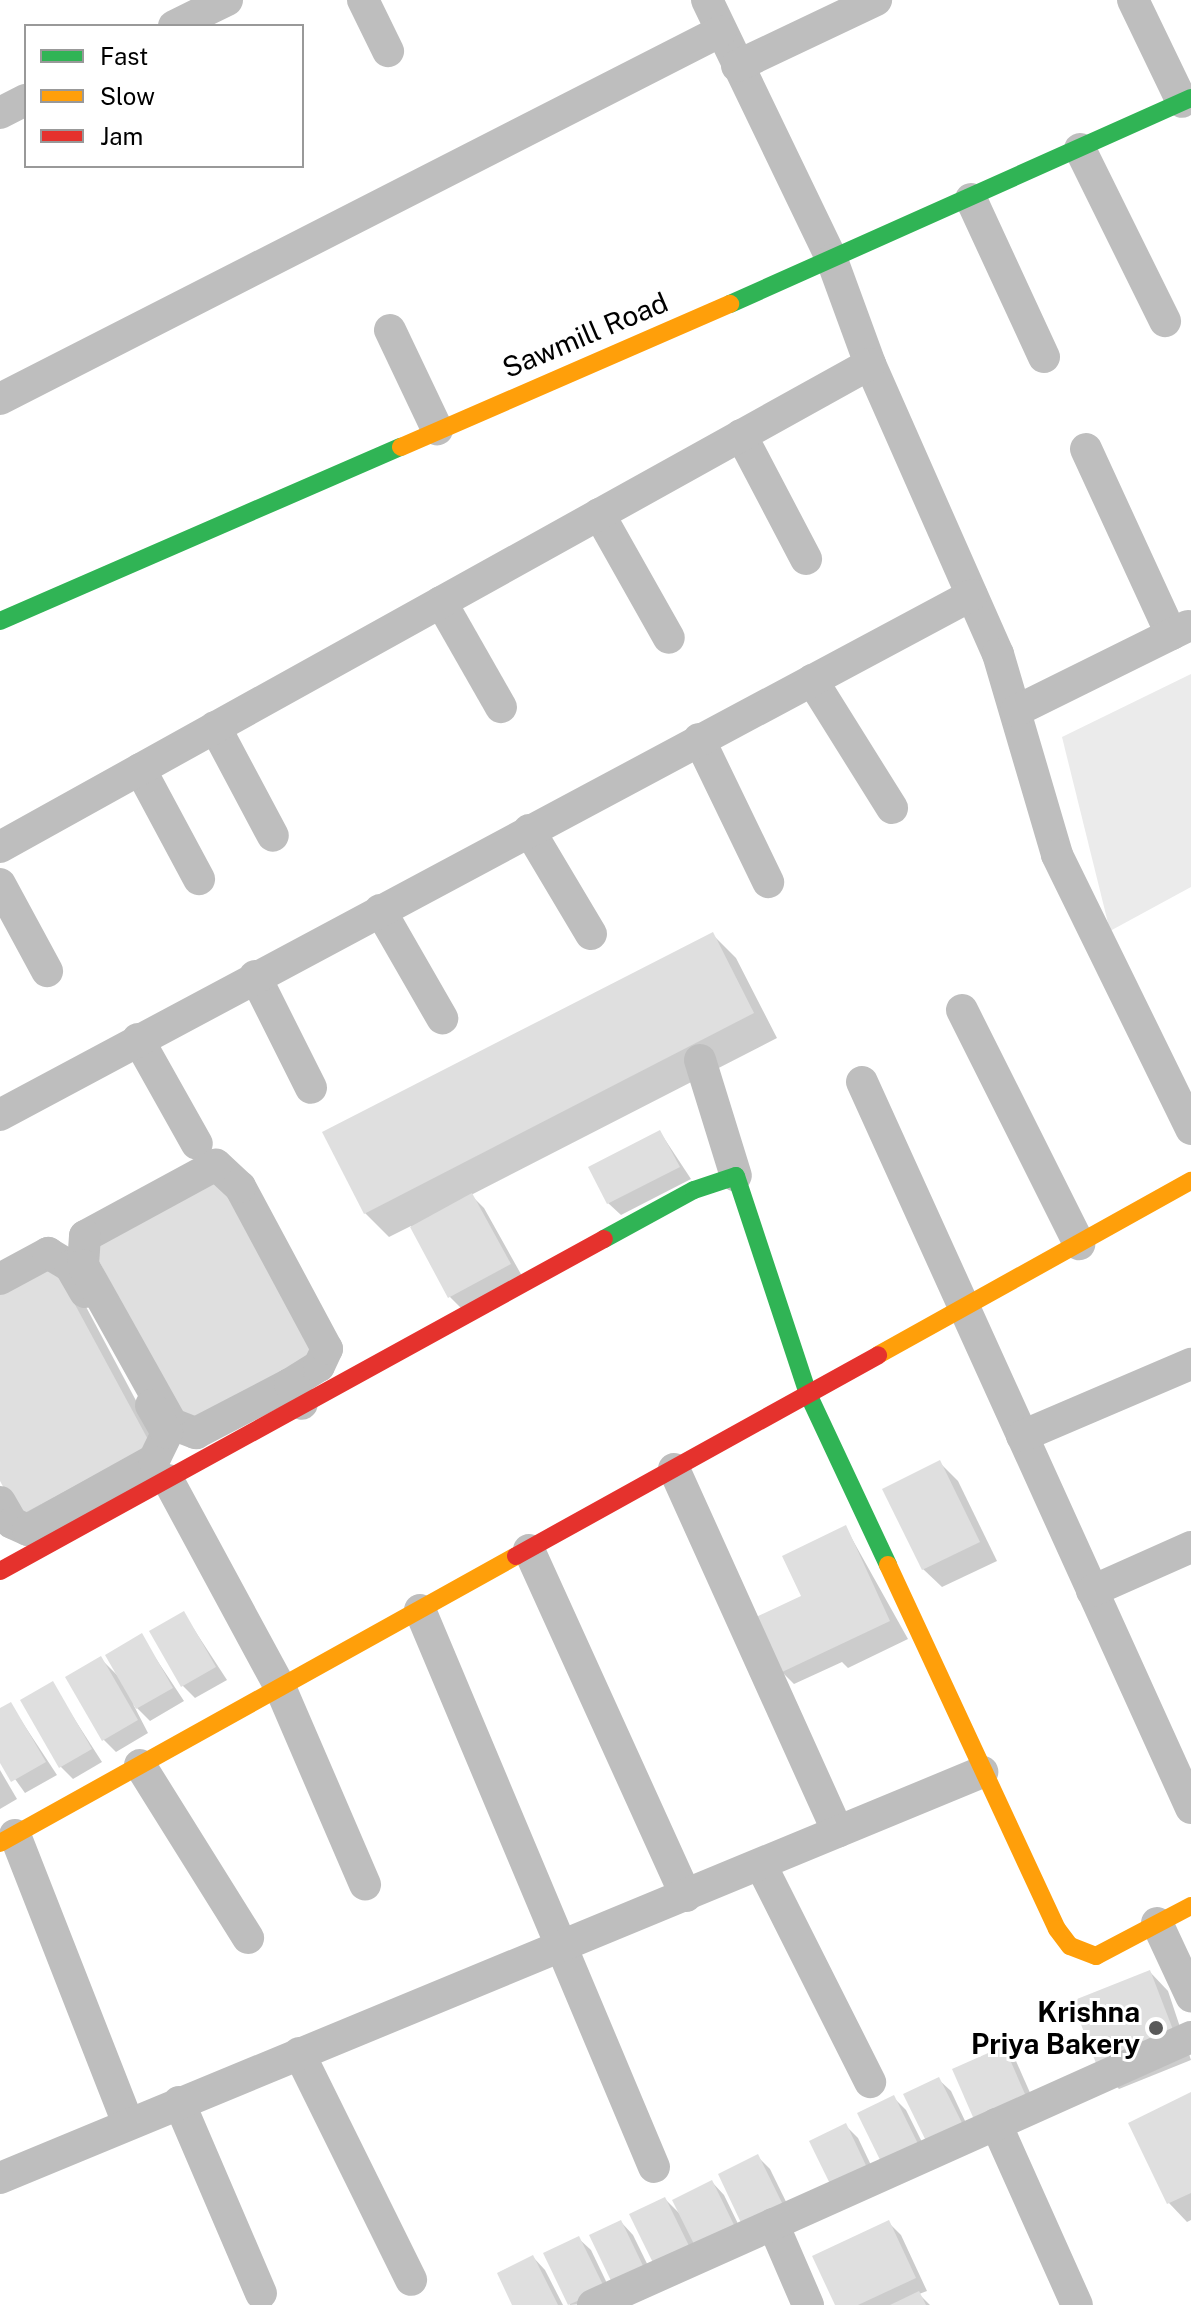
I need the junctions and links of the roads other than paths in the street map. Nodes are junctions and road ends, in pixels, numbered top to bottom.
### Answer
1 (227, 0) edge
2 (363, 0) edge
3 (707, 0) edge
4 (876, 0) edge
5 (1133, 0) edge
6 (179, 24) edge
7 (721, 31) junction
8 (388, 51) dead end
9 (737, 66) junction
10 (1186, 100) edge
11 (24, 101) edge
12 (0, 113) edge
13 (1080, 149) junction
14 (971, 199) junction
15 (832, 260) junction
16 (1165, 321) dead end
17 (390, 330) dead end
18 (1044, 357) dead end
19 (870, 364) junction
20 (0, 399) edge
21 (437, 429) junction
22 (741, 435) junction
23 (1086, 449) dead end
24 (599, 514) junction
25 (806, 559) dead end
26 (972, 595) junction
27 (441, 602) junction
28 (0, 621) edge
29 (1181, 629) edge
30 (669, 638) dead end
31 (812, 680) junction
32 (501, 707) dead end
33 (1016, 711) junction
34 (215, 727) junction
35 (699, 739) junction
36 (140, 769) junction
37 (892, 808) dead end
38 (529, 830) junction
39 (273, 836) dead end
40 (0, 847) edge
41 (199, 879) dead end
42 (768, 882) dead end
43 (0, 884) edge
44 (380, 910) junction
45 (591, 934) dead end
46 (47, 971) dead end
47 (255, 976) junction
48 (962, 1010) dead end
49 (442, 1018) dead end
50 (138, 1039) junction
51 (700, 1060) dead end
52 (862, 1082) dead end
53 (311, 1088) dead end
54 (0, 1115) edge
55 (1191, 1129) edge
56 (197, 1144) dead end
57 (736, 1176) junction
58 (1191, 1181) edge
59 (1079, 1244) junction
60 (0, 1279) edge
61 (966, 1307) junction
62 (1191, 1364) edge
63 (296, 1394) junction
64 (808, 1394) junction
65 (1022, 1436) junction
66 (674, 1469) junction
67 (168, 1480) junction
68 (0, 1502) edge
69 (57, 1528) junction
70 (1191, 1547) edge
71 (529, 1550) junction
72 (0, 1571) edge
73 (1092, 1591) junction
74 (420, 1610) junction
75 (280, 1687) junction
76 (140, 1765) junction
77 (982, 1772) junction
78 (1191, 1808) edge
79 (838, 1832) junction
80 (8, 1839) edge
81 (761, 1865) junction
82 (365, 1884) dead end
83 (686, 1896) junction
84 (1191, 1906) edge
85 (1157, 1923) junction
86 (248, 1938) dead end
87 (558, 1950) junction
88 (1191, 1996) edge
89 (1191, 2037) edge
90 (299, 2053) junction
91 (870, 2082) dead end
92 (179, 2102) junction
93 (128, 2124) junction
94 (996, 2124) junction
95 (654, 2167) dead end
96 (0, 2178) edge
97 (773, 2224) junction
98 (411, 2280) dead end
99 (261, 2293) dead end
100 (593, 2305) edge
101 (808, 2305) edge
102 (1077, 2305) edge

1 - 6 street
2 - 8 street
3 - 7 street
4 - 9 street
5 - 10 street
7 - 9 street
7 - 20 street
9 - 15 street
10 - 13 street, Sawmill Road
11 - 12 street
13 - 14 street, Sawmill Road
13 - 16 street
14 - 15 street, Sawmill Road
14 - 18 street
15 - 19 street
15 - 21 street, Sawmill Road
17 - 21 street
19 - 22 street
19 - 26 street
21 - 28 street, Sawmill Road
22 - 24 street
22 - 25 street
23 - 29 street
24 - 27 street
24 - 30 street
26 - 31 street
26 - 33 street
27 - 32 street
27 - 34 street
29 - 33 street
31 - 35 street
31 - 37 street
33 - 55 street
34 - 36 street
34 - 39 street
35 - 38 street
35 - 42 street
36 - 40 street
36 - 41 street
38 - 44 street
38 - 45 street
43 - 46 street
44 - 47 street
44 - 49 street
47 - 50 street
47 - 53 street
48 - 59 street
50 - 54 street
50 - 56 street
51 - 57 street
52 - 61 street
57 - 63 street
57 - 64 street
58 - 59 street
59 - 61 street
60 - 69 street
61 - 64 street
61 - 65 street
62 - 65 street
63 - 63 street
63 - 67 street
64 - 66 street
64 - 77 street
65 - 73 street
66 - 71 street
66 - 79 street
67 - 69 street
67 - 75 street
68 - 69 street
69 - 72 street
70 - 73 street
71 - 74 street
71 - 83 street
73 - 78 street
74 - 75 street
74 - 87 street
75 - 76 street
75 - 82 street
76 - 80 street
76 - 86 street
77 - 79 street
77 - 85 street
79 - 81 street
80 - 93 street
81 - 83 street
81 - 91 street
83 - 87 street
84 - 85 street
85 - 88 street
87 - 90 street
87 - 95 street
89 - 94 street
90 - 92 street
90 - 98 street
92 - 93 street
92 - 99 street
93 - 96 street
94 - 97 street
94 - 102 street
97 - 100 street
97 - 101 street

